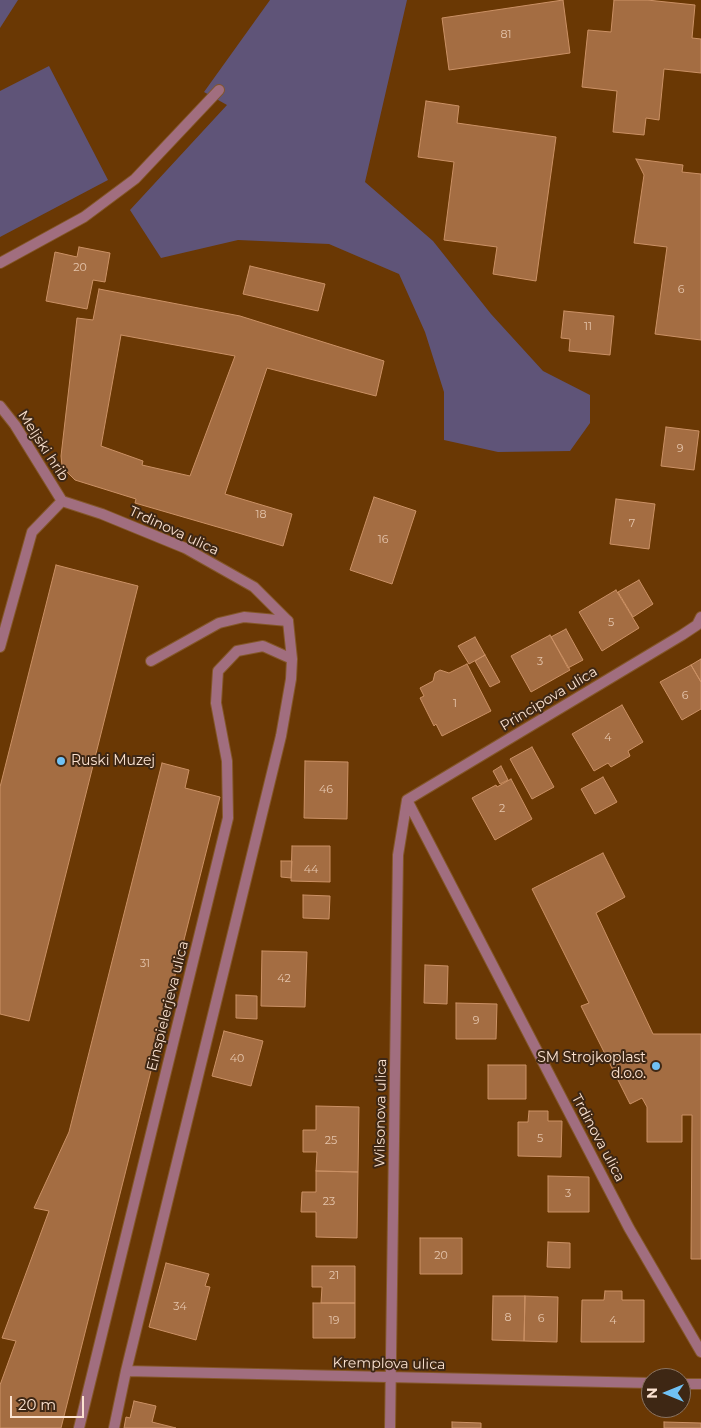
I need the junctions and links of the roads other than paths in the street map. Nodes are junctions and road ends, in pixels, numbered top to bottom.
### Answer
1 (219, 90) dead end
2 (0, 263) edge
3 (0, 406) edge
4 (62, 501) junction
5 (701, 617) edge
6 (288, 621) junction
7 (0, 648) edge
8 (292, 659) junction
9 (151, 661) dead end
10 (407, 800) junction
11 (701, 1352) edge
12 (126, 1371) junction
13 (391, 1377) junction
14 (641, 1383) edge
15 (79, 1428) edge
16 (114, 1428) edge
17 (390, 1428) edge

1 - 2 street
3 - 4 street, Meljski hrib
4 - 6 street, Trdinova ulica
4 - 7 street
5 - 10 street, Principova ulica
6 - 8 street
6 - 9 street
8 - 12 street
8 - 15 street, Einspielerjeva ulica
10 - 11 street, Trdinova ulica
10 - 13 street, Wilsonova ulica
12 - 13 street, Kremplova ulica
12 - 16 street
13 - 14 street, Kremplova ulica
13 - 17 street, Wilsonova ulica

